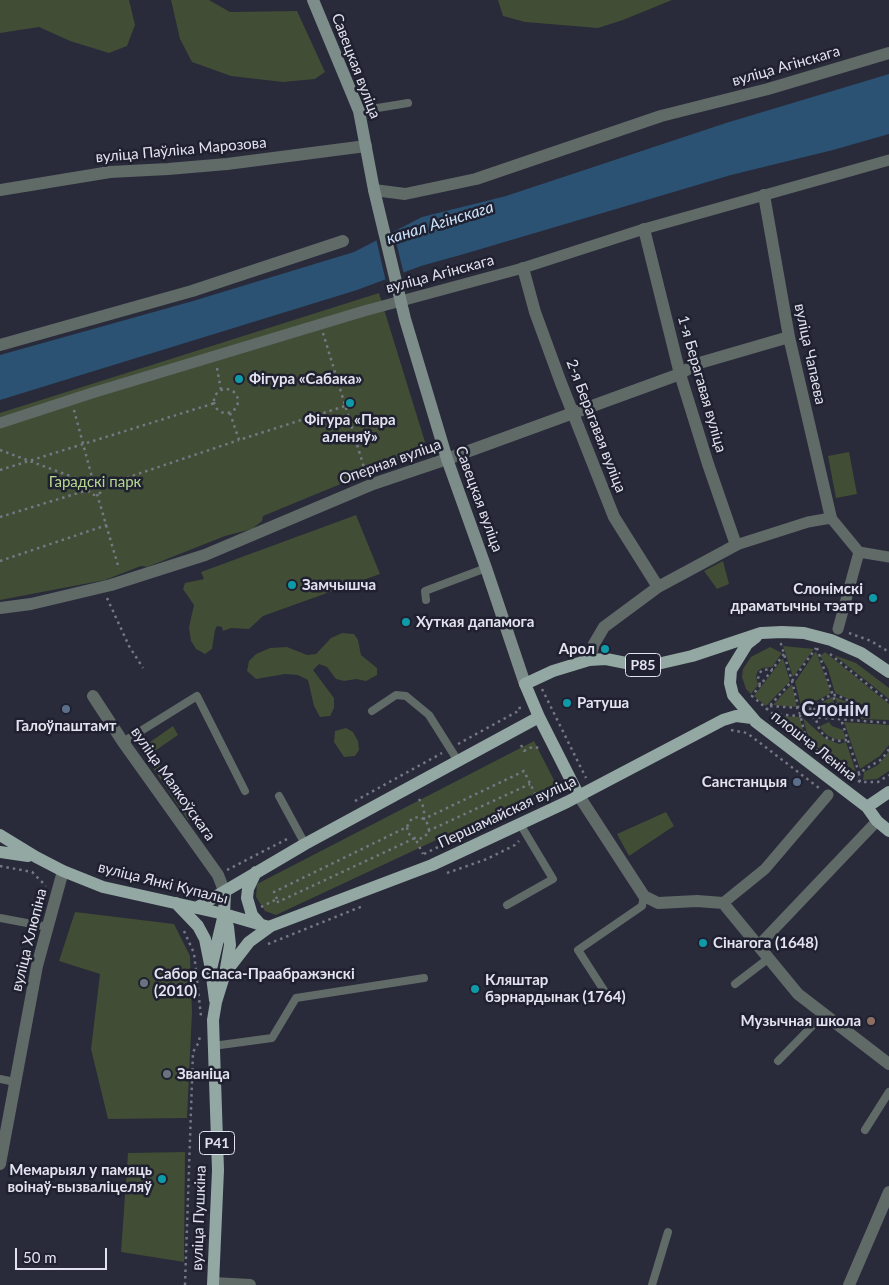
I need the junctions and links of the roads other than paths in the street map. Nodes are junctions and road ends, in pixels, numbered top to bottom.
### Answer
1 (313, 0) edge
2 (889, 53) edge
3 (408, 102) dead end
4 (359, 111) junction
5 (366, 146) junction
6 (889, 160) edge
7 (0, 190) edge
8 (374, 190) junction
9 (764, 195) junction
10 (644, 229) junction
11 (342, 241) dead end
12 (523, 268) junction
13 (788, 338) junction
14 (0, 345) edge
15 (680, 374) junction
16 (572, 413) junction
17 (0, 423) edge
18 (447, 459) junction
19 (831, 518) junction
20 (736, 545) junction
21 (860, 552) junction
22 (889, 557) edge
23 (486, 568) junction
24 (658, 587) junction
25 (426, 600) dead end
26 (0, 608) edge
27 (838, 629) dead end
28 (761, 633) junction
29 (589, 660) junction
30 (889, 672) edge
31 (525, 684) junction
32 (93, 696) dead end
33 (372, 711) dead end
34 (539, 717) junction
35 (752, 718) junction
36 (123, 742) junction
37 (458, 761) junction
38 (245, 792) dead end
39 (889, 792) edge
40 (828, 795) road end
41 (279, 796) dead end
42 (579, 796) junction
43 (867, 807) junction
44 (877, 821) junction
45 (520, 824) junction
46 (889, 831) edge
47 (0, 835) edge
48 (304, 844) junction
49 (0, 852) edge
50 (36, 857) junction
51 (63, 871) junction
52 (256, 872) junction
53 (225, 893) junction
54 (644, 896) junction
55 (176, 902) junction
56 (507, 906) dead end
57 (198, 907) junction
58 (727, 908) junction
59 (224, 914) junction
60 (0, 918) edge
61 (264, 926) junction
62 (48, 927) junction
63 (758, 946) junction
64 (768, 958) junction
65 (211, 969) junction
66 (225, 973) junction
67 (424, 978) dead end
68 (735, 984) dead end
69 (605, 992) dead end
70 (216, 1002) junction
71 (823, 1014) junction
72 (213, 1046) junction
73 (778, 1061) dead end
74 (889, 1064) edge
75 (0, 1079) edge
76 (15, 1082) junction
77 (889, 1092) edge
78 (865, 1130) dead end
79 (0, 1164) edge
80 (889, 1192) edge
81 (668, 1232) dead end
82 (214, 1284) edge
83 (250, 1285) edge
84 (652, 1285) edge
85 (849, 1285) edge

1 - 4 main road, Савецкая вуліца
2 - 8 street, вуліца Агінскага
3 - 4 lane
4 - 5 main road, Савецкая вуліца
5 - 7 street, вуліца Паўліка Марозова
5 - 8 main road, Савецкая вуліца
6 - 9 street, вуліца Агінскага
8 - 18 main road, Савецкая вуліца
9 - 10 street, вуліца Агінскага
9 - 13 street, вуліца Чапаева
10 - 12 street, вуліца Агінскага
10 - 15 street, 1-я Берагавая вуліца
11 - 14 street
12 - 16 street, 2-я Берагавая вуліца
12 - 17 street, вуліца Агінскага
13 - 15 street, Оперная вуліца
13 - 19 street, вуліца Чапаева
15 - 16 street, Оперная вуліца
15 - 20 street, 1-я Берагавая вуліца
16 - 18 street, Оперная вуліца
16 - 24 street, 2-я Берагавая вуліца
18 - 23 main road, Савецкая вуліца
18 - 26 street, Оперная вуліца
19 - 20 street
19 - 21 street
20 - 24 street
21 - 22 street
21 - 27 street
23 - 25 lane
23 - 31 main road, Савецкая вуліца
24 - 29 street
28 - 29 main road, Р85
28 - 30 main road, Р85
28 - 35 main road, плошча Леніна
29 - 31 main road, Р85
31 - 34 main road, Савецкая вуліца
32 - 36 street, вуліца Маякоўскага
33 - 37 lane
34 - 37 main road
34 - 42 main road, Савецкая вуліца
35 - 42 main road, Першамайская вуліца
35 - 43 main road, плошча Леніна
36 - 38 lane
36 - 53 street, вуліца Маякоўскага
37 - 48 main road
39 - 43 main road
40 - 58 street
41 - 48 lane
42 - 45 main road, Першамайская вуліца
42 - 54 street, Савецкая вуліца
43 - 44 main road, плошча Леніна
44 - 46 main road, плошча Леніна
44 - 63 street
45 - 56 lane
45 - 61 main road, Першамайская вуліца
47 - 50 main road, вуліца Янкі Купалы
48 - 52 main road
49 - 50 main road
50 - 51 main road, вуліца Янкі Купалы
51 - 55 main road, вуліца Янкі Купалы
51 - 62 street, вуліца Хлюпіна
52 - 53 main road
52 - 61 main road
53 - 57 main road
53 - 59 main road
54 - 58 street
54 - 69 lane
55 - 57 main road, вуліца Янкі Купалы
55 - 65 main road, Р41
57 - 59 main road, вуліца Янкі Купалы
58 - 63 street
59 - 61 main road, вуліца Янкі Купалы
59 - 65 main road, вуліца Пушкіна / Р41
59 - 66 main road, Р41
60 - 62 lane
61 - 66 main road, вуліца Пушкіна / Р41
62 - 76 street, вуліца Хлюпіна
63 - 64 street
64 - 68 lane
64 - 71 street
65 - 70 main road, вуліца Пушкіна / Р41
66 - 70 main road, вуліца Пушкіна / Р41
67 - 72 lane
70 - 72 main road, вуліца Пушкіна / Р41
71 - 73 lane
71 - 74 street
72 - 82 main road, вуліца Пушкіна / Р41
75 - 76 lane
76 - 79 street, вуліца Хлюпіна
77 - 78 lane
80 - 85 street
81 - 84 lane
82 - 83 street

